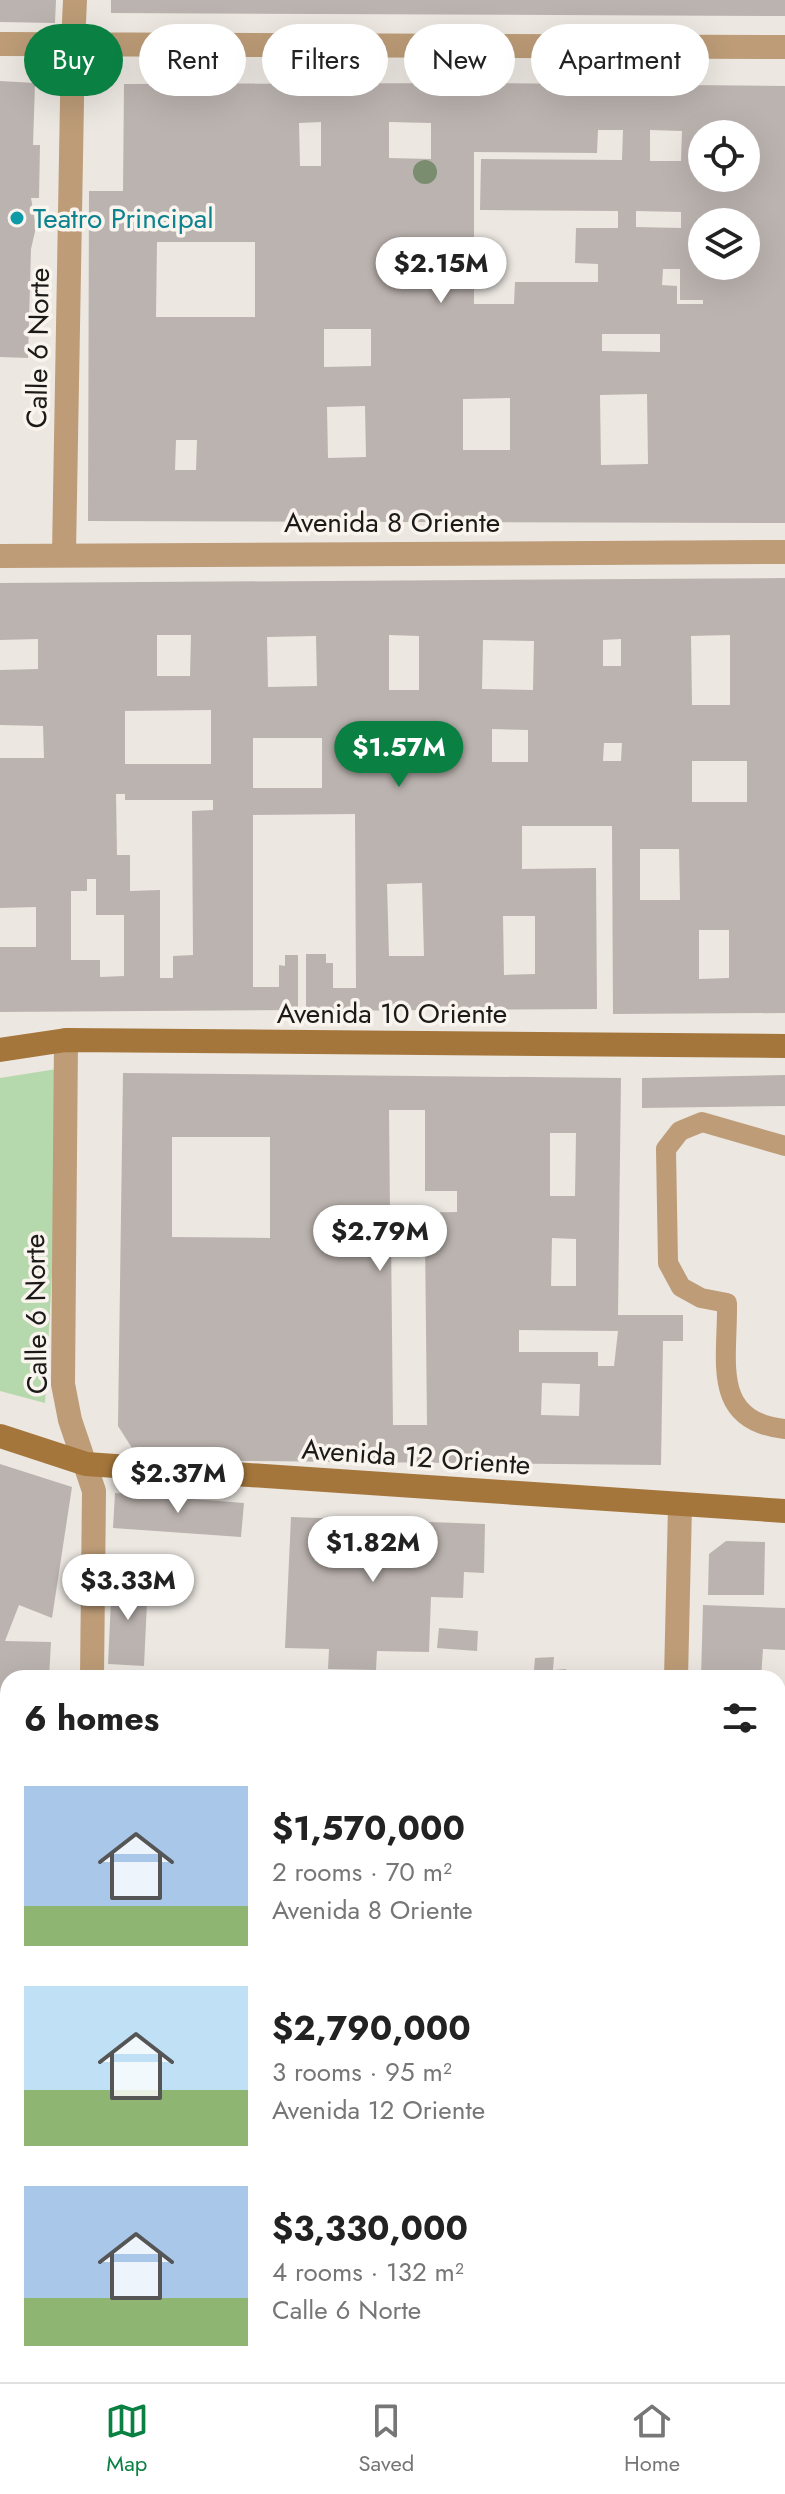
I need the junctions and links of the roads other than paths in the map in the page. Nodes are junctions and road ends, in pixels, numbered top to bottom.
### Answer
1 (75, 0) edge
2 (74, 24) edge
3 (0, 44) edge
4 (24, 44) edge
5 (123, 44) edge
6 (785, 47) edge
7 (72, 96) edge
8 (785, 552) edge
9 (64, 553) junction
10 (0, 556) edge
11 (66, 1040) junction
12 (785, 1046) edge
13 (0, 1050) edge
14 (785, 1146) edge
15 (785, 1429) edge
16 (0, 1436) edge
17 (86, 1464) junction
18 (680, 1506) junction
19 (785, 1511) edge
20 (92, 1670) edge
21 (676, 1670) edge

1 - 2 street, Calle 6 Norte
3 - 4 street
5 - 6 street
7 - 9 street, Calle 6 Norte
8 - 9 street, Avenida 8 Oriente
9 - 10 street, Avenida 8 Oriente
11 - 12 main road, Avenida 10 Oriente
11 - 13 main road, Avenida 10 Oriente
11 - 17 street, Calle 6 Norte
14 - 15 lane
16 - 17 main road, Avenida 12 Oriente
17 - 18 main road, Avenida 12 Oriente
17 - 20 street, Calle 6 Norte
18 - 19 main road, Avenida 12 Oriente
18 - 21 street

